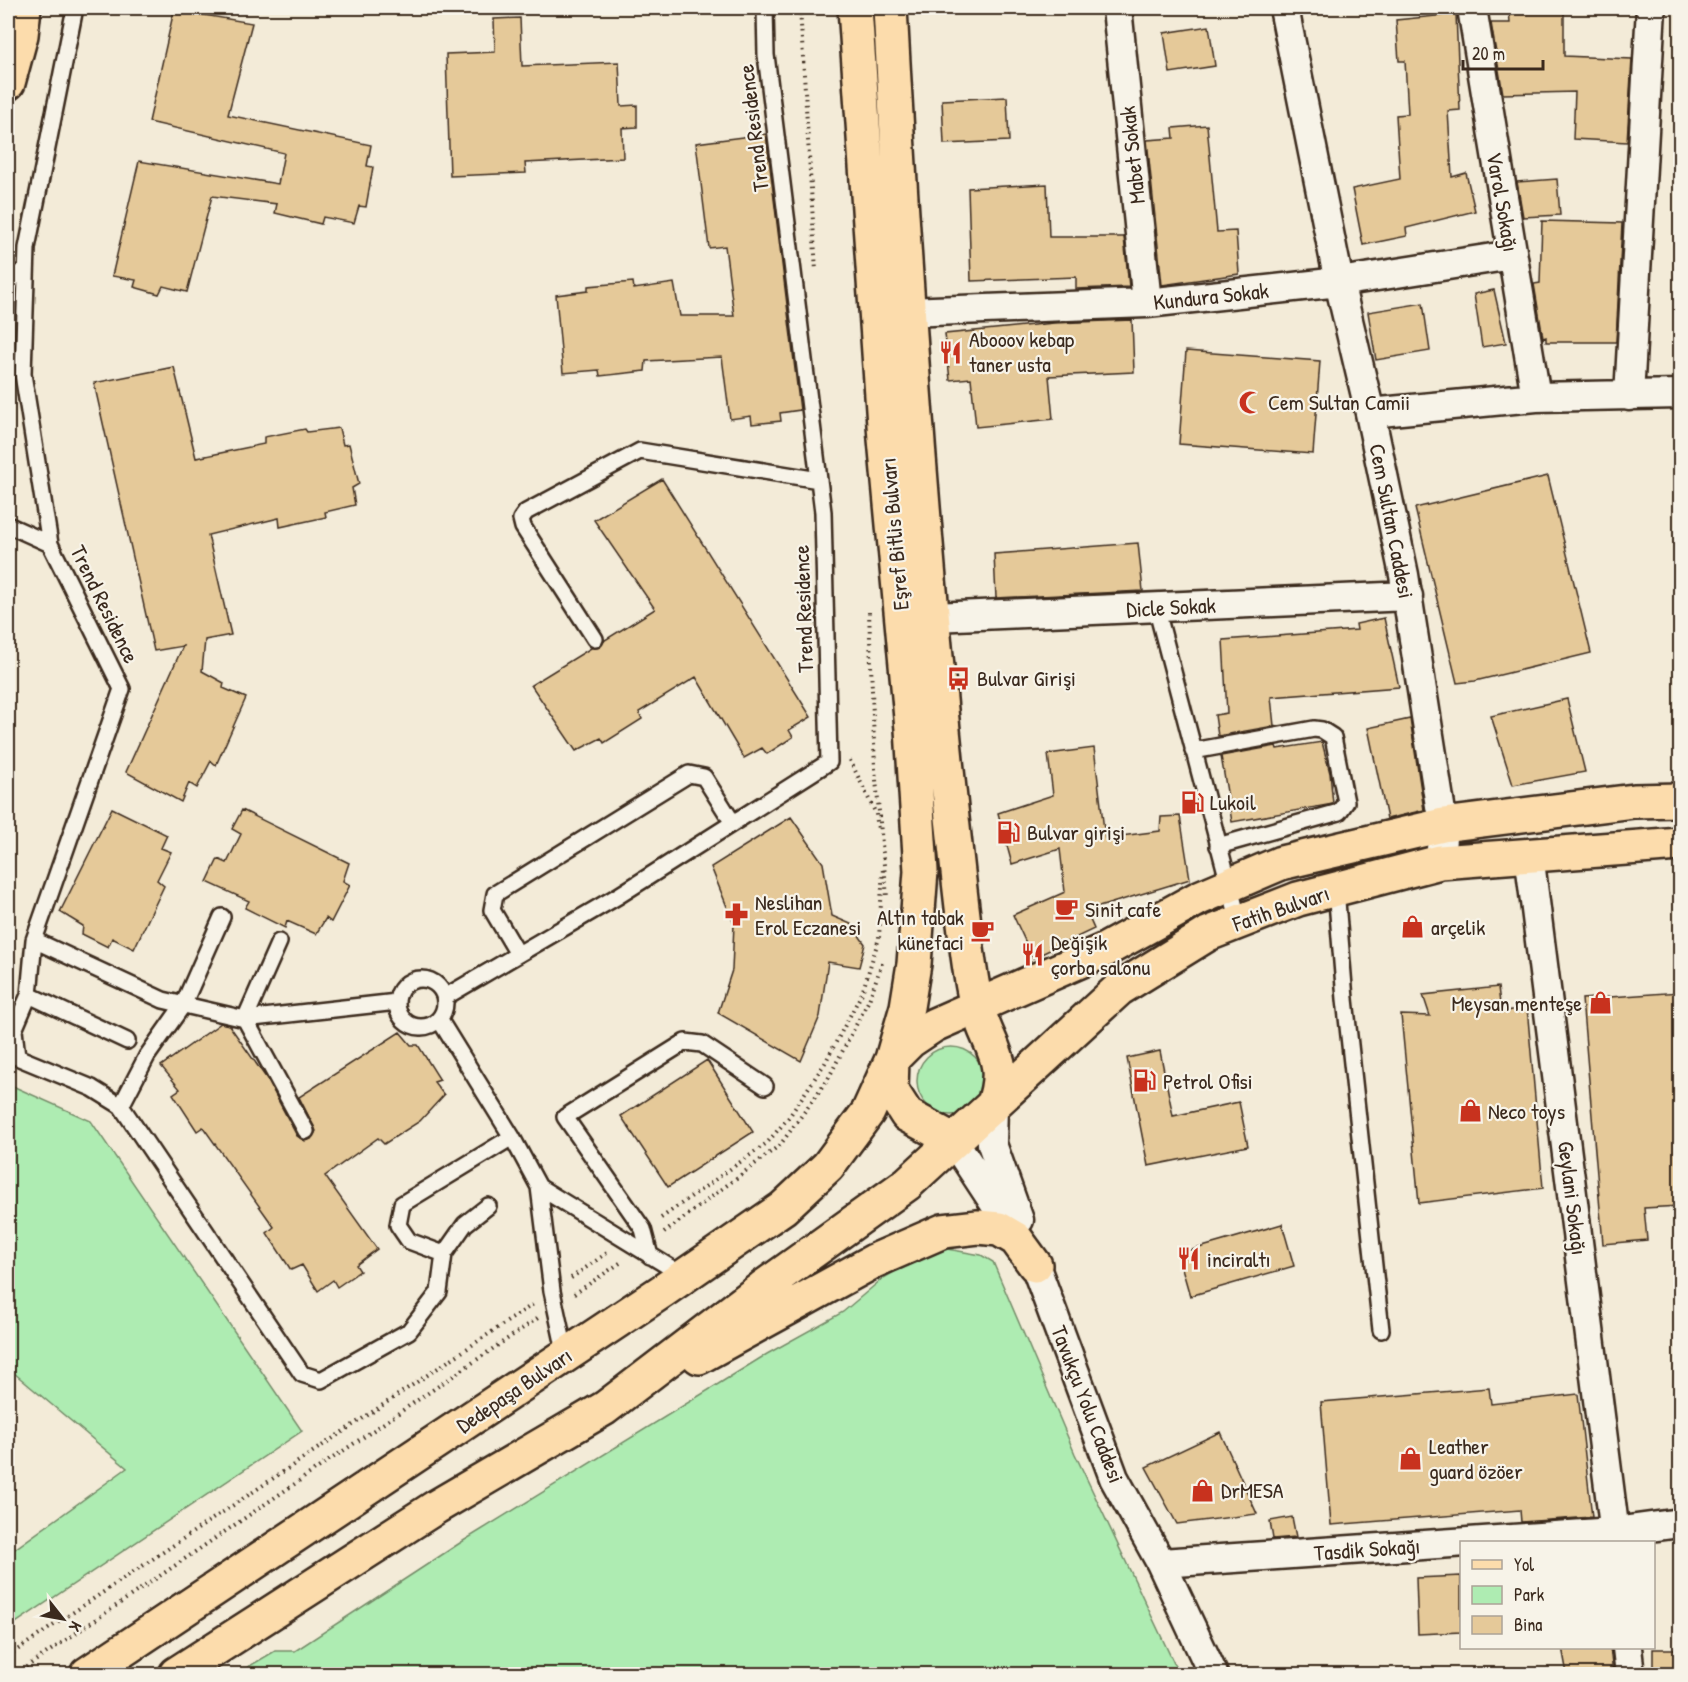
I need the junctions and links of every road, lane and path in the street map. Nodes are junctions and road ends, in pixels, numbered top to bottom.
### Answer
1 (24, 8) edge
2 (75, 8) edge
3 (765, 8) edge
4 (800, 8) edge
5 (855, 8) edge
6 (890, 8) edge
7 (1117, 8) edge
8 (1284, 8) edge
9 (1472, 8) edge
10 (1651, 8) edge
11 (8, 83) edge
12 (1512, 255) junction
13 (26, 268) junction
14 (816, 276) dead end
15 (1339, 282) junction
16 (8, 290) edge
17 (1147, 303) junction
18 (906, 312) junction
19 (1680, 394) edge
20 (1629, 396) junction
21 (1536, 397) junction
22 (1370, 413) junction
23 (819, 480) junction
24 (8, 525) edge
25 (50, 544) junction
26 (1408, 596) junction
27 (868, 605) dead end
28 (1156, 607) junction
29 (933, 617) junction
30 (595, 639) dead end
31 (1193, 751) junction
32 (849, 758) dead end
33 (1680, 800) edge
34 (733, 823) junction
35 (1443, 825) junction
36 (1680, 844) edge
37 (1218, 846) junction
38 (1529, 854) junction
39 (1440, 862) junction
40 (1228, 886) junction
41 (1336, 889) junction
42 (888, 903) dead end
43 (222, 917) dead end
44 (1239, 922) junction
45 (34, 940) junction
46 (279, 942) dead end
47 (518, 954) junction
48 (883, 961) dead end
49 (29, 995) junction
50 (445, 997) junction
51 (397, 1002) junction
52 (183, 1005) junction
53 (977, 1007) junction
54 (245, 1019) junction
55 (440, 1019) junction
56 (128, 1041) dead end
57 (892, 1059) junction
58 (765, 1086) dead end
59 (121, 1106) junction
60 (993, 1106) junction
61 (306, 1131) dead end
62 (513, 1137) junction
63 (953, 1140) junction
64 (538, 1187) junction
65 (488, 1206) dead end
66 (625, 1240) junction
67 (645, 1244) junction
68 (444, 1254) junction
69 (1035, 1265) junction
70 (684, 1276) junction
71 (554, 1299) junction
72 (1381, 1330) dead end
73 (566, 1356) junction
74 (605, 1408) junction
75 (1680, 1523) edge
76 (1615, 1537) edge
77 (1545, 1541) edge
78 (1460, 1546) edge
79 (1161, 1563) junction
80 (1627, 1649) edge
81 (8, 1656) edge
82 (16, 1674) edge
83 (87, 1674) edge
84 (176, 1674) edge
85 (1213, 1674) edge
86 (1630, 1674) edge

1 - 11 main road
2 - 13 lane, Trend Residence
3 - 23 lane, Trend Residence
4 - 14 path
5 - 57 main road, Eşref Bitlis Bulvarı
6 - 18 main road, Eşref Bitlis Bulvarı
7 - 17 street, Mabet Sokak
8 - 15 street, Cem Sultan Caddesi
9 - 12 street, Varol Sokağı
10 - 20 street
12 - 15 street, Kundura Sokak
12 - 21 street, Varol Sokağı
13 - 16 lane
13 - 25 lane, Trend Residence
15 - 17 street, Kundura Sokak
15 - 22 street, Cem Sultan Caddesi
17 - 18 street, Kundura Sokak
18 - 29 main road, Eşref Bitlis Bulvarı
19 - 20 street
20 - 21 street
21 - 22 street
22 - 26 street, Cem Sultan Caddesi
23 - 30 lane
23 - 34 lane, Trend Residence
24 - 25 lane
25 - 45 lane, Trend Residence
26 - 28 street, Dicle Sokak
26 - 35 street, Cem Sultan Caddesi
27 - 42 path
28 - 29 street, Dicle Sokak
28 - 31 lane
29 - 53 main road, Eşref Bitlis Bulvarı
31 - 37 lane
31 - 37 lane
32 - 67 path
33 - 35 main road, Fatih Bulvarı
34 - 47 lane, Trend Residence
34 - 47 lane
35 - 39 street, Cem Sultan Caddesi
35 - 40 main road, Fatih Bulvarı
36 - 38 main road, Fatih Bulvarı
37 - 40 lane
38 - 39 main road, Fatih Bulvarı
38 - 76 street, Geylani Sokağı
39 - 41 main road, Fatih Bulvarı
40 - 44 lane
40 - 53 main road, Fatih Bulvarı
41 - 44 main road, Fatih Bulvarı
41 - 72 lane
43 - 52 lane
44 - 60 main road, Fatih Bulvarı
45 - 49 lane, Trend Residence
45 - 52 lane
46 - 54 lane
47 - 50 lane, Trend Residence
48 - 67 path
49 - 56 lane
49 - 59 lane, Trend Residence
50 - 51 lane
50 - 55 lane
51 - 54 lane
51 - 55 lane
52 - 54 lane
52 - 59 lane
53 - 57 main road
53 - 60 main road
54 - 61 lane
55 - 62 lane
57 - 63 main road
57 - 70 main road, Dedepaşa Bulvarı
58 - 67 lane
59 - 68 lane
60 - 63 main road, Fatih Bulvarı
60 - 69 street
62 - 64 lane
62 - 68 lane
63 - 69 street, Tavukçu Yolu Caddesi
63 - 74 main road
64 - 66 lane
64 - 71 lane
65 - 68 lane
66 - 67 lane
66 - 71 path
67 - 70 lane
67 - 71 path
69 - 74 main road
69 - 79 street, Tavukçu Yolu Caddesi
70 - 73 main road, Dedepaşa Bulvarı
71 - 73 lane
71 - 81 path
71 - 82 path
73 - 83 main road, Dedepaşa Bulvarı
74 - 84 main road
75 - 76 street, Tasdik Sokağı
76 - 77 street, Tasdik Sokağı
78 - 79 street, Tasdik Sokağı
79 - 85 street, Tavukçu Yolu Caddesi
80 - 86 street

